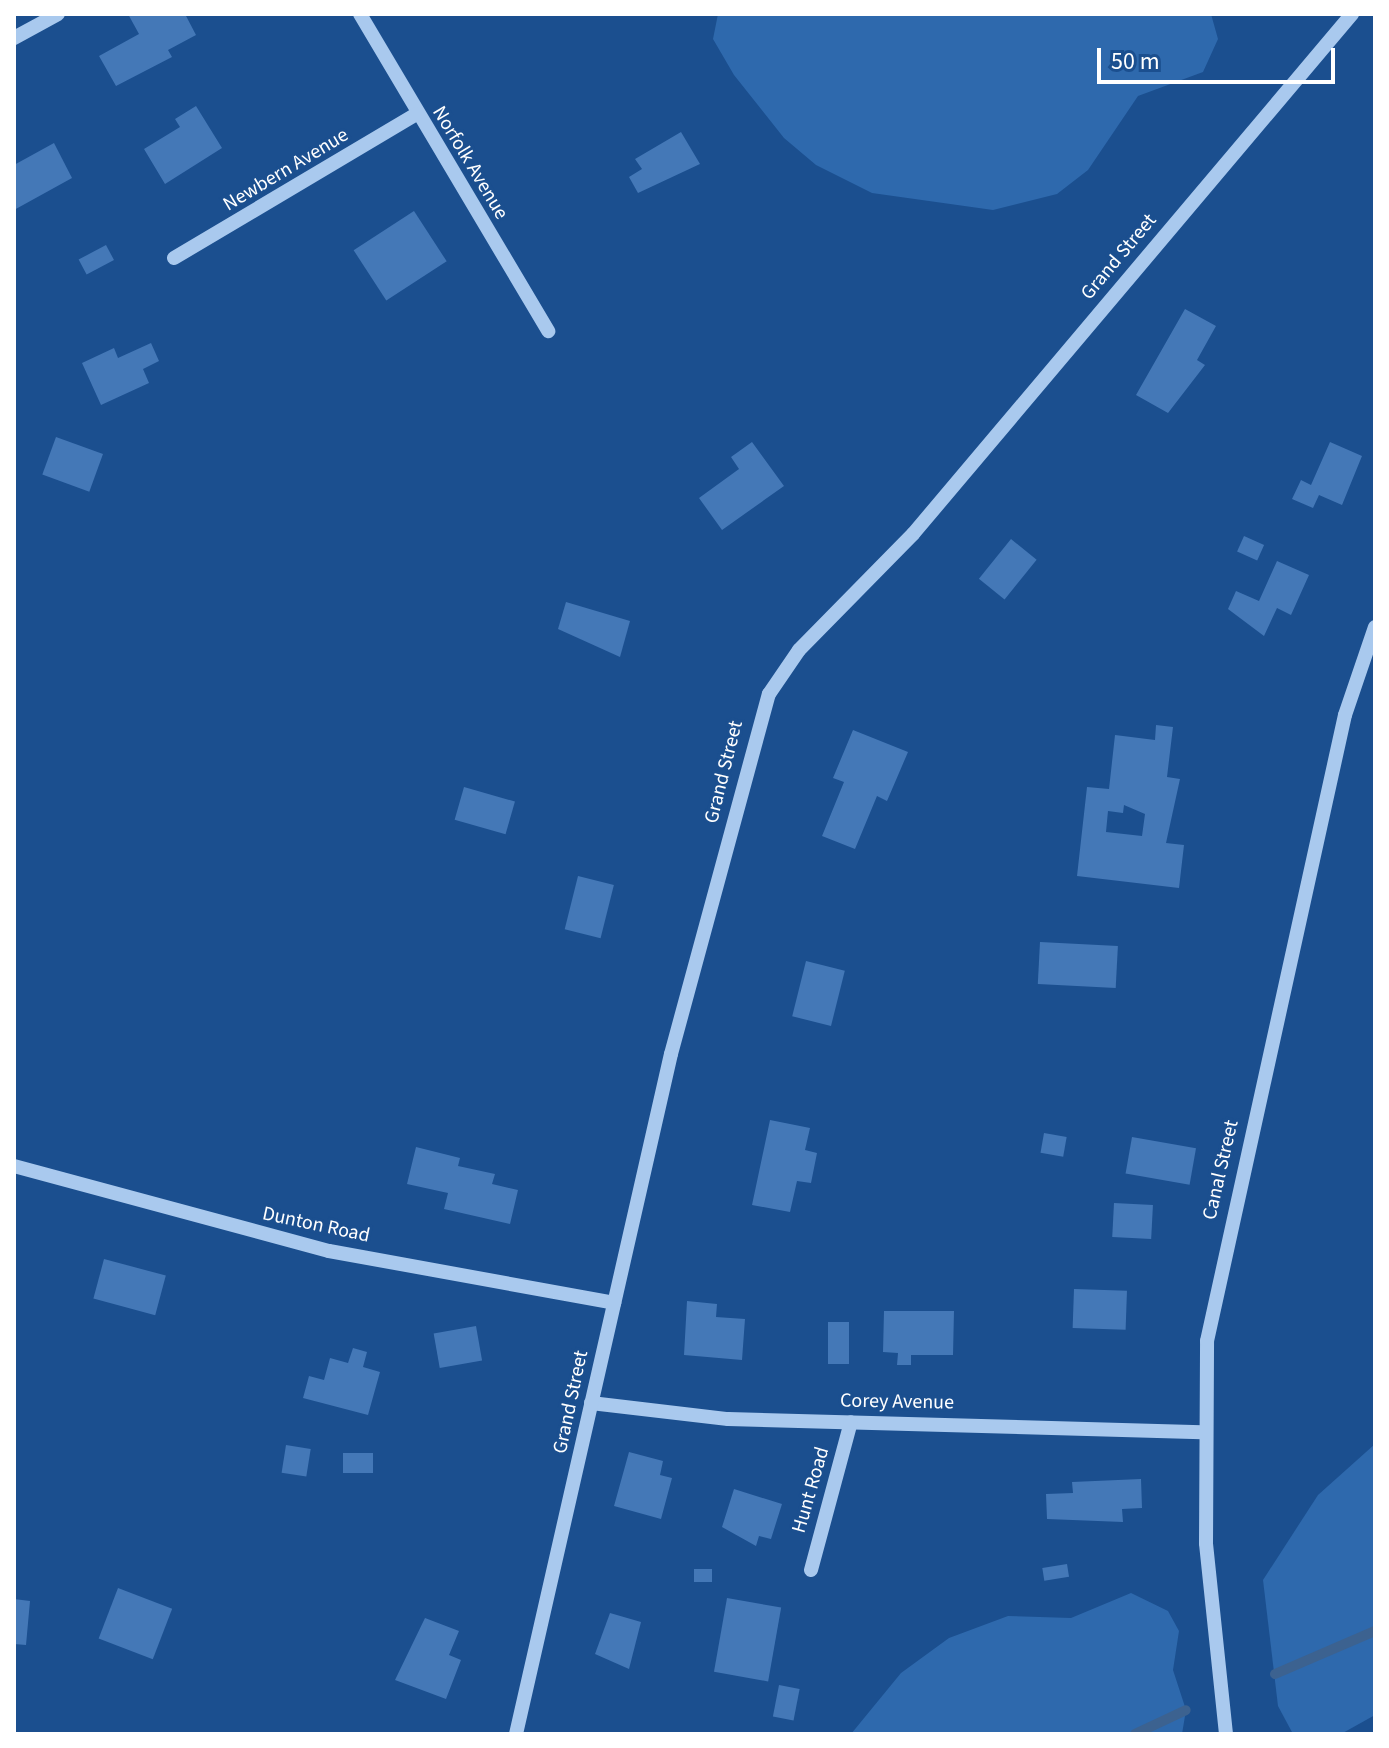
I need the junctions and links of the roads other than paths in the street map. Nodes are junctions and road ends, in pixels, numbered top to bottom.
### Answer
1 (58, 14) edge
2 (360, 14) edge
3 (1352, 14) edge
4 (14, 38) edge
5 (417, 114) junction
6 (174, 258) dead end
7 (548, 331) dead end
8 (1375, 627) edge
9 (14, 1166) edge
10 (614, 1303) junction
11 (591, 1403) junction
12 (851, 1422) junction
13 (1202, 1432) junction
14 (811, 1570) dead end
15 (516, 1734) edge
16 (1226, 1734) edge

1 - 4 street
2 - 5 street, Norfolk Avenue
3 - 10 street, Grand Street
5 - 6 street, Newbern Avenue
5 - 7 street, Norfolk Avenue
8 - 13 street, Canal Street
9 - 10 street, Dunton Road
10 - 11 street, Grand Street
11 - 12 street, Corey Avenue
11 - 15 street, Grand Street
12 - 13 street, Corey Avenue
12 - 14 street, Hunt Road
13 - 16 street, Canal Street

